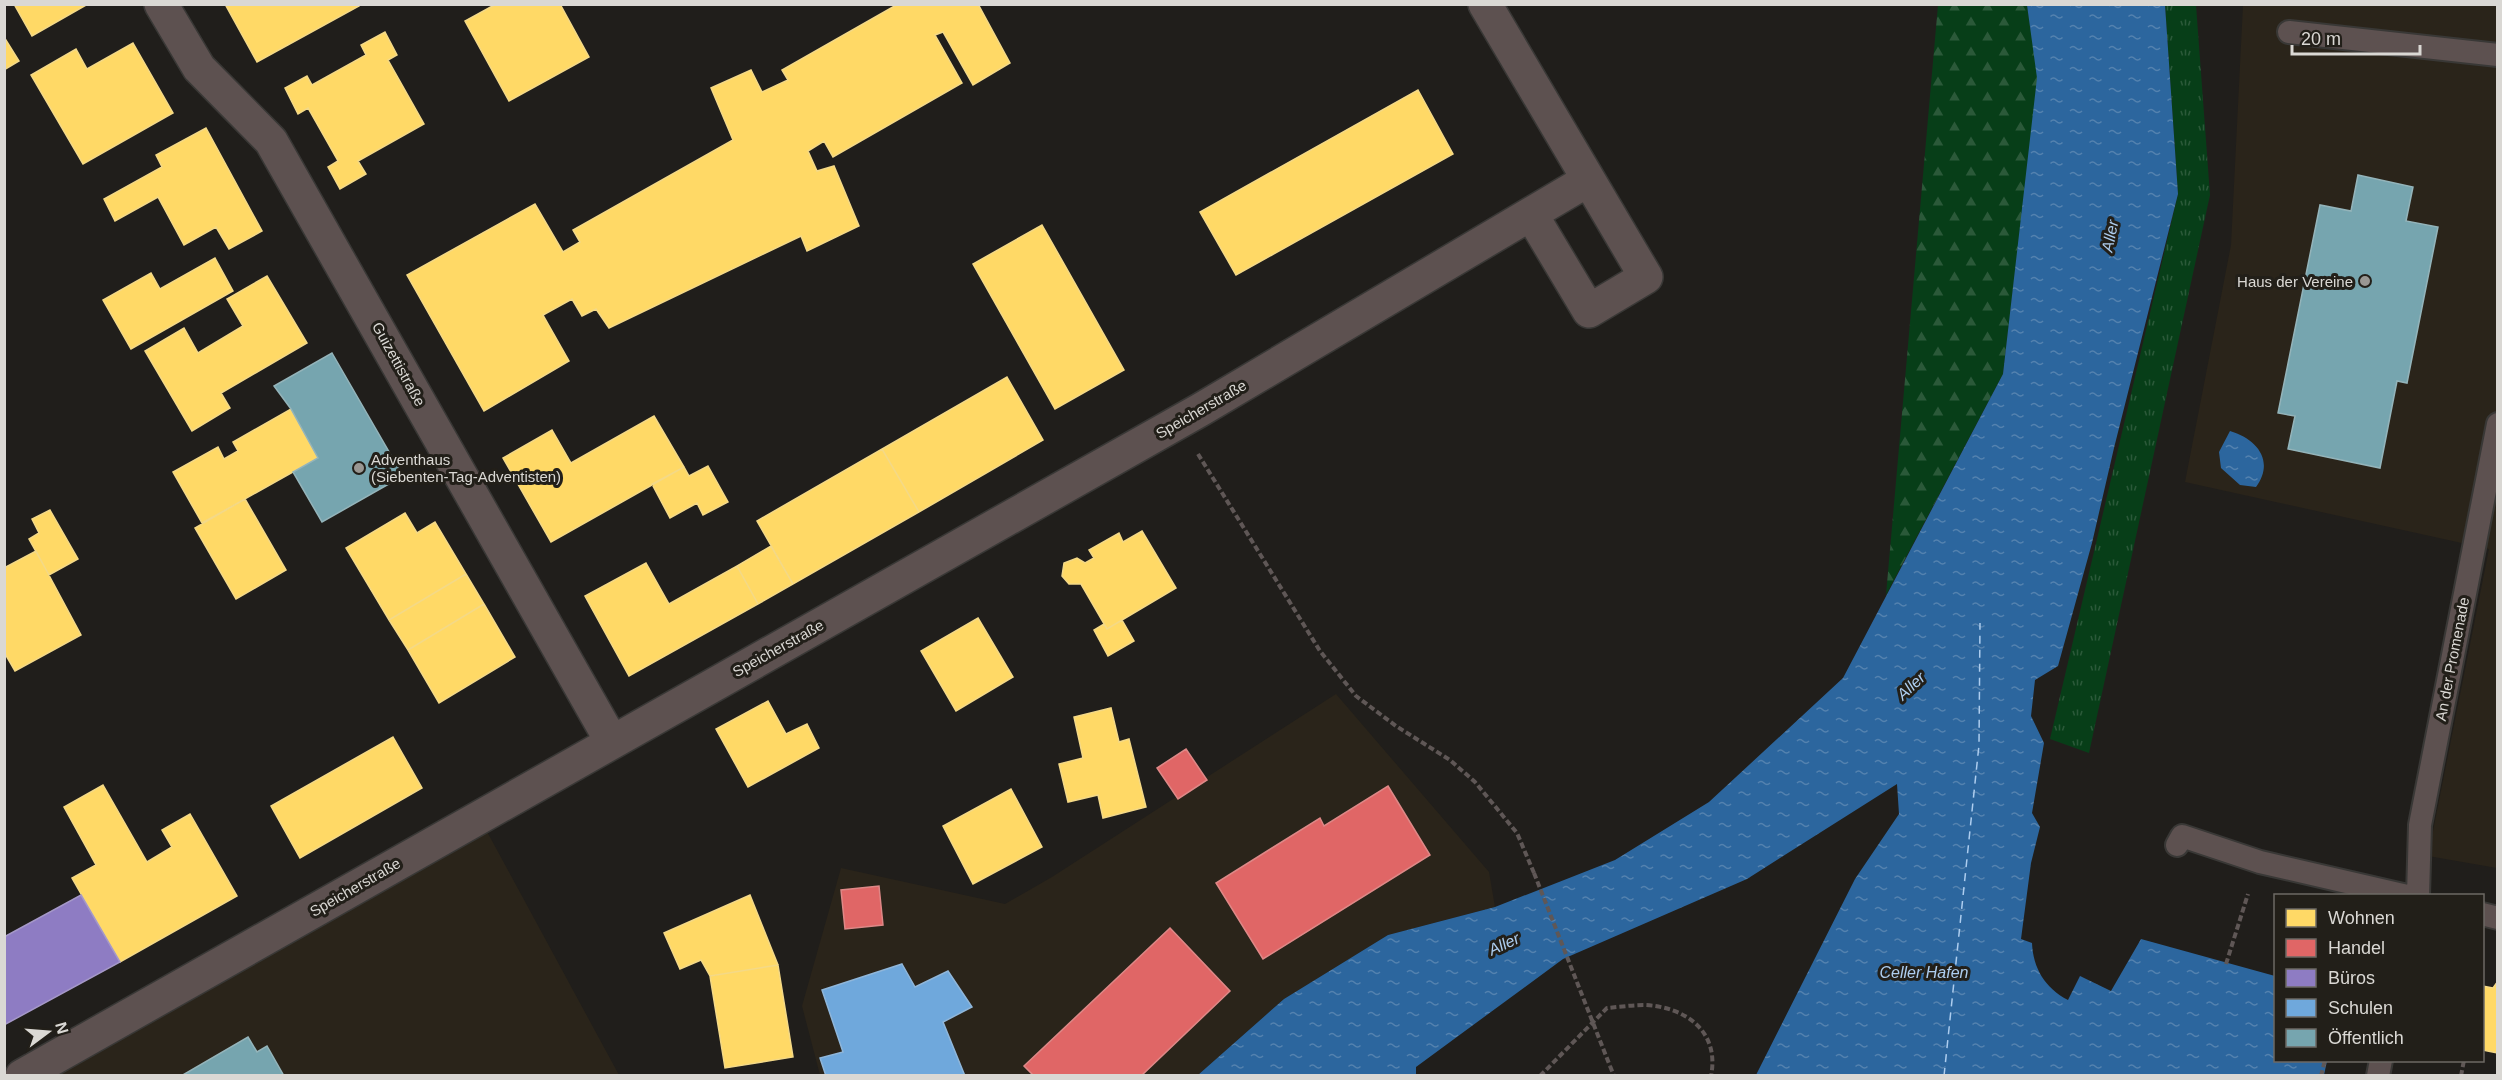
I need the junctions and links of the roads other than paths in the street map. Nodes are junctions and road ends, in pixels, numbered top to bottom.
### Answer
1 (161, 4) edge
2 (1485, 4) edge
3 (2289, 32) dead end
4 (2498, 55) edge
5 (1588, 180) junction
6 (1531, 214) junction
7 (2498, 424) edge
8 (612, 742) junction
9 (2177, 845) dead end
10 (2398, 894) edge
11 (2418, 894) edge
12 (22, 1076) edge

1 - 8 street, Guizettistraße
2 - 5 street
3 - 4 lane
5 - 6 street, Speicherstraße
5 - 6 street
6 - 8 street, Speicherstraße
7 - 11 lane, An der Promenade
8 - 12 street, Speicherstraße
9 - 10 lane

